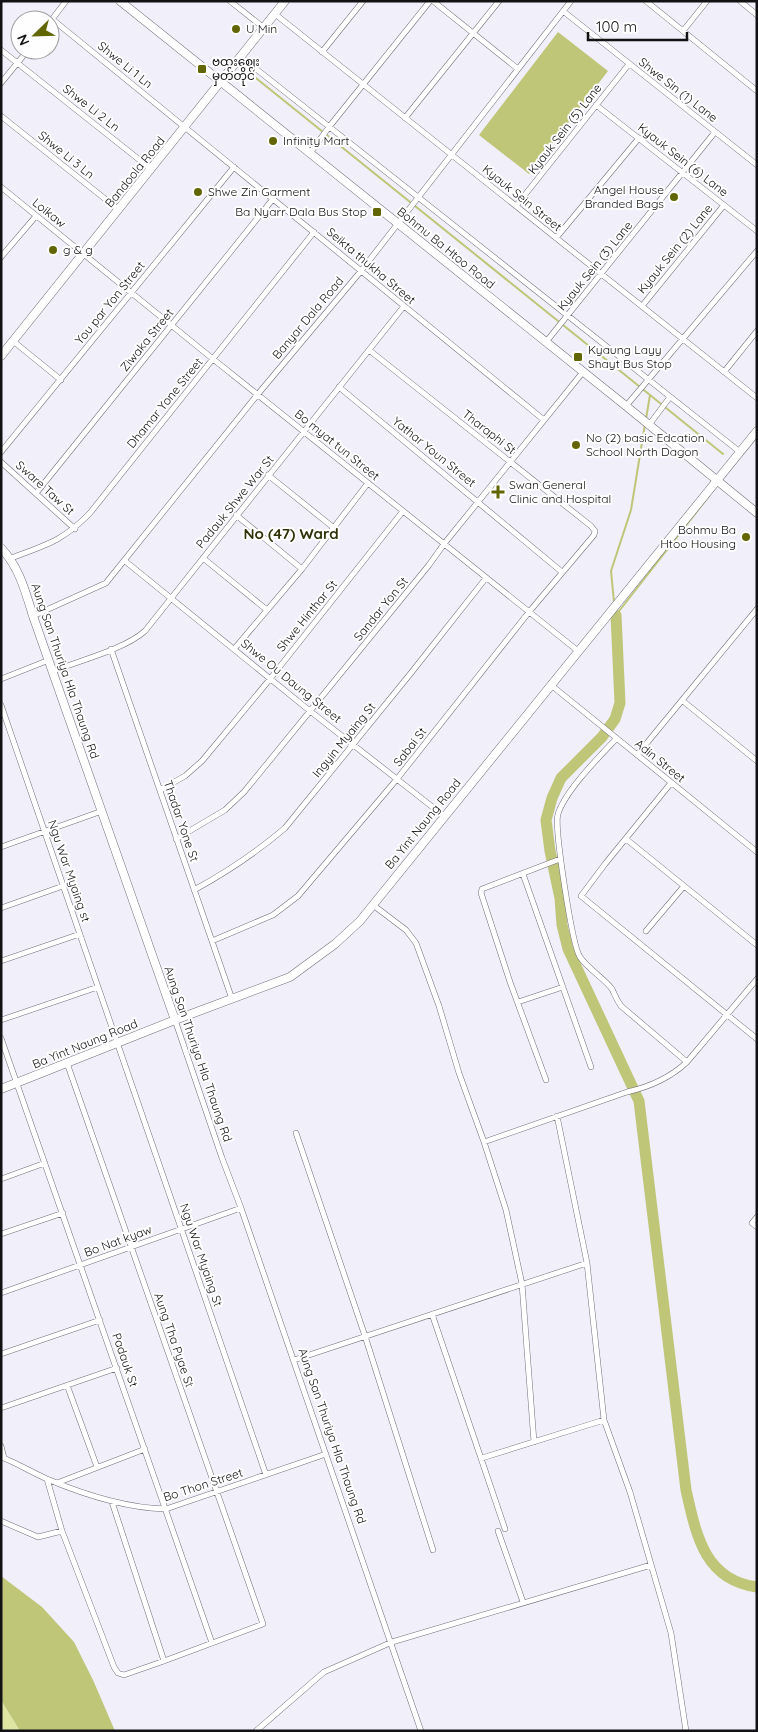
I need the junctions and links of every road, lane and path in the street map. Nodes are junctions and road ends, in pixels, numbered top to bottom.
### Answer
1 (120, 1) edge
2 (230, 1) edge
3 (285, 1) edge
4 (363, 1) edge
5 (432, 1) edge
6 (499, 1) edge
7 (571, 1) edge
8 (646, 1) edge
9 (707, 1) edge
10 (740, 1) edge
11 (563, 12) junction
12 (275, 14) junction
13 (757, 15) edge
14 (60, 27) edge
15 (264, 28) junction
16 (682, 31) junction
17 (473, 34) junction
18 (1, 50) edge
19 (322, 52) junction
20 (241, 56) junction
21 (20, 60) edge
22 (17, 63) junction
23 (629, 64) junction
24 (518, 69) junction
25 (220, 82) junction
26 (1, 83) edge
27 (363, 84) junction
28 (757, 90) edge
29 (596, 105) junction
30 (1, 116) edge
31 (405, 118) junction
32 (185, 127) junction
33 (328, 128) junction
34 (715, 132) junction
35 (639, 138) junction
36 (310, 153) junction
37 (451, 154) junction
38 (757, 165) edge
39 (234, 167) junction
40 (152, 169) junction
41 (683, 172) junction
42 (1, 187) edge
43 (418, 196) junction
44 (273, 199) junction
45 (724, 204) junction
46 (516, 206) junction
47 (119, 210) junction
48 (36, 216) junction
49 (397, 223) junction
50 (757, 231) edge
51 (314, 232) junction
52 (556, 238) junction
53 (757, 251) edge
54 (83, 254) junction
55 (1, 257) edge
56 (361, 270) junction
57 (601, 274) junction
58 (131, 293) junction
59 (404, 306) junction
60 (642, 306) junction
61 (567, 316) junction
62 (172, 326) junction
63 (757, 331) edge
64 (682, 338) junction
65 (13, 341) junction
66 (546, 342) junction
67 (369, 350) junction
68 (1, 356) edge
69 (213, 359) junction
70 (582, 372) junction
71 (724, 372) junction
72 (61, 380) junction
73 (649, 381) junction
74 (339, 387) junction
75 (258, 394) junction
76 (757, 398) edge
77 (668, 399) junction
78 (626, 406) junction
79 (544, 420) junction
80 (648, 425) junction
81 (304, 431) junction
82 (757, 431) edge
83 (1, 452) edge
84 (740, 452) junction
85 (1, 462) edge
86 (510, 462) junction
87 (268, 476) junction
88 (716, 481) junction
89 (368, 483) junction
90 (37, 492) junction
91 (478, 501) junction
92 (403, 511) junction
93 (757, 513) edge
94 (236, 515) junction
95 (334, 528) junction
96 (75, 529) junction
97 (595, 531) joint
98 (444, 544) junction
99 (1, 548) edge
100 (11, 558) junction
101 (203, 558) junction
102 (125, 561) junction
103 (302, 569) junction
104 (562, 572) junction
105 (486, 578) junction
106 (171, 598) junction
107 (757, 609) edge
108 (267, 610) junction
109 (529, 612) junction
110 (752, 615) junction
111 (33, 616) junction
112 (757, 619) edge
113 (235, 648) junction
114 (111, 649) junction
115 (578, 651) junction
116 (49, 660) junction
117 (53, 671) junction
118 (1, 679) edge
119 (270, 679) junction
120 (551, 684) junction
121 (683, 700) junction
122 (1, 705) edge
123 (310, 711) junction
124 (616, 739) junction
125 (354, 744) junction
126 (637, 755) junction
127 (756, 758) edge
128 (398, 779) junction
129 (672, 783) junction
130 (160, 790) junction
131 (102, 812) junction
132 (444, 816) junction
133 (45, 832) junction
134 (176, 838) junction
135 (626, 839) junction
136 (1, 847) edge
137 (757, 852) edge
138 (560, 859) junction
139 (523, 874) junction
140 (63, 886) junction
141 (684, 886) junction
142 (194, 890) junction
143 (373, 906) junction
144 (1, 908) edge
145 (646, 931) dead end
146 (80, 934) junction
147 (212, 941) junction
148 (757, 946) edge
149 (1, 961) edge
150 (757, 979) edge
151 (98, 987) junction
152 (563, 987) junction
153 (232, 999) junction
154 (518, 1002) junction
155 (727, 1014) junction
156 (1, 1020) edge
157 (175, 1020) junction
158 (1, 1038) edge
159 (757, 1039) edge
160 (117, 1043) junction
161 (687, 1062) junction
162 (67, 1063) junction
163 (592, 1067) dead end
164 (546, 1080) dead end
165 (17, 1083) junction
166 (1, 1089) edge
167 (557, 1116) junction
168 (296, 1132) dead end
169 (484, 1142) junction
170 (45, 1164) junction
171 (1, 1179) edge
172 (241, 1208) junction
173 (63, 1213) junction
174 (757, 1217) edge
175 (757, 1227) edge
176 (182, 1229) junction
177 (1, 1234) edge
178 (131, 1247) junction
179 (587, 1263) junction
180 (81, 1265) junction
181 (522, 1284) junction
182 (1, 1293) edge
183 (432, 1314) junction
184 (100, 1320) junction
185 (365, 1336) junction
186 (1, 1354) edge
187 (294, 1360) junction
188 (117, 1368) junction
189 (67, 1385) junction
190 (1, 1408) edge
191 (604, 1420) junction
192 (534, 1442) junction
193 (1, 1446) edge
194 (145, 1449) junction
195 (326, 1454) junction
196 (3, 1457) edge
197 (482, 1458) junction
198 (97, 1467) junction
199 (266, 1475) junction
200 (47, 1479) junction
201 (58, 1483) junction
202 (216, 1492) junction
203 (112, 1502) junction
204 (166, 1509) junction
205 (1, 1521) edge
206 (505, 1529) dead end
207 (62, 1531) junction
208 (498, 1531) dead end
209 (433, 1550) dead end
210 (651, 1565) junction
211 (524, 1602) junction
212 (392, 1642) junction
213 (212, 1643) junction
214 (164, 1661) junction
215 (256, 1731) edge
216 (421, 1731) edge
217 (686, 1731) edge

1 - 25 main road, Bohmu Ba Htoo Road
2 - 15 street
3 - 12 main road, Bandoola Road
4 - 19 street
5 - 17 street
5 - 27 street
6 - 17 street
7 - 11 street, Banyar Dala Road
8 - 16 street
9 - 16 street
10 - 13 street
11 - 23 street, Shwe Sin (1) Lane
11 - 24 street, Banyar Dala Road
12 - 15 main road, Bandoola Road
12 - 19 street, Kyauk Sein Street
14 - 32 street, Shwe Li 1 Ln
15 - 20 main road, Bandoola Road
16 - 28 street
17 - 24 street
17 - 31 street
18 - 22 street, Shwe Li 2 Ln
19 - 27 street, Kyauk Sein Street
20 - 25 main road, Bandoola Road
20 - 33 street
21 - 22 street
22 - 26 street
22 - 40 street, Shwe Li 2 Ln
23 - 29 street, Kyauk Sein (5) Lane
23 - 34 street, Shwe Sin (1) Lane
24 - 37 street, Banyar Dala Road
25 - 32 main road, Bandoola Road
25 - 36 main road, Bohmu Ba Htoo Road
27 - 31 street, Kyauk Sein Street
27 - 33 street
29 - 35 street, Kyauk Sein (6) Lane
29 - 46 street, Kyauk Sein (5) Lane
30 - 47 street, Shwe Li 3 Ln
31 - 37 street, Kyauk Sein Street
32 - 39 street, Seikta thukha Street
32 - 40 main road, Bandoola Road
33 - 36 street
33 - 43 street
34 - 38 street, Shwe Sin (1) Lane
34 - 41 street, Kyauk Sein (3) Lane
35 - 41 street, Kyauk Sein (6) Lane
35 - 52 street
36 - 49 main road, Bohmu Ba Htoo Road
37 - 43 street, Banyar Dala Road
37 - 46 street, Kyauk Sein Street
39 - 44 street, Seikta thukha Street
39 - 58 street, You par Yon Street
40 - 47 main road, Bandoola Road
41 - 45 street, Kyauk Sein (6) Lane
41 - 57 street, Kyauk Sein (3) Lane
42 - 48 street, Loikaw
43 - 49 street, Banyar Dala Road
43 - 61 street
44 - 51 street, Seikta thukha Street
44 - 62 street, Ziwaka Street
45 - 50 street, Kyauk Sein (6) Lane
45 - 60 street, Kyauk Sein (2) Lane
46 - 52 street, Kyauk Sein Street
47 - 54 main road, Bandoola Road
48 - 54 street, Loikaw
48 - 55 street
49 - 56 street, Banyar Dala Road
49 - 66 main road, Bohmu Ba Htoo Road
51 - 56 street, Seikta thukha Street
51 - 69 street, Dhamar Yone Street
52 - 57 street, Kyauk Sein Street
53 - 64 street
54 - 58 street, Bo myat tun Street
54 - 65 main road, Bandoola Road
56 - 59 street, Seikta thukha Street
56 - 75 street, Banyar Dala Road
57 - 60 street, Kyauk Sein Street
57 - 61 street, Kyauk Sein (3) Lane
58 - 62 street, Bo myat tun Street
58 - 72 street, You par Yon Street
59 - 67 street, Padauk Shwe War St
59 - 79 street, Seikta thukha Street
60 - 64 street, Kyauk Sein Street
61 - 66 street, Kyauk Sein (3) Lane
61 - 73 street
62 - 69 street, Bo myat tun Street
62 - 90 street, Ziwaka Street
63 - 71 street
64 - 71 street, Kyauk Sein Street
64 - 73 street
65 - 68 main road, Bandoola Road
65 - 72 street
66 - 70 main road, Bohmu Ba Htoo Road
67 - 74 street, Padauk Shwe War St
67 - 86 street, Tharaphi St
69 - 75 street, Bo myat tun Street
69 - 96 street, Dhamar Yone Street
70 - 78 main road, Bohmu Ba Htoo Road
70 - 79 street, Sandar Yon St
71 - 76 street, Kyauk Sein Street
72 - 83 street, You par Yon Street
73 - 77 street
73 - 78 street
74 - 81 street, Padauk Shwe War St
74 - 91 street, Yathar Youn Street
75 - 81 street, Bo myat tun Street
75 - 102 street, Banyar Dala Road
77 - 80 street
77 - 84 street
78 - 80 main road, Bohmu Ba Htoo Road
79 - 86 street, Sandar Yon St
80 - 88 main road, Bohmu Ba Htoo Road
81 - 87 street, Padauk Shwe War St
81 - 89 street, Bo myat tun Street
82 - 84 main road, Ba Yint Naung Road
84 - 88 main road, Ba Yint Naung Road
85 - 90 street, Sware Taw St
86 - 91 street, Sandar Yon St
86 - 97 street, Tharaphi St
87 - 94 street, Padauk Shwe War St
87 - 95 street
88 - 93 main road, Bohmu Ba Htoo Road
88 - 115 main road, Ba Yint Naung Road
89 - 92 street, Bo myat tun Street
89 - 95 street
90 - 96 street, Sware Taw St
91 - 98 street, Sandar Yon St
91 - 104 street, Yathar Youn Street
92 - 98 street, Bo myat tun Street
92 - 119 street, Shwe Hinthar St
94 - 101 street, Padauk Shwe War St
94 - 103 street
95 - 103 street
96 - 100 street, Dhamar Yone Street
97 - 104 street, Sabai St
98 - 105 street, Bo myat tun Street
98 - 123 street, Sandar Yon St
99 - 100 main road, Aung San Thuriya Hla Thaung Rd
100 - 111 main road, Aung San Thuriya Hla Thaung Rd
101 - 106 street, Padauk Shwe War St
101 - 108 street
102 - 106 street, Shwe Ou Daung Street
102 - 111 street, Banyar Dala Road
103 - 108 street
104 - 109 street, Sabai St
105 - 109 street, Bo myat tun Street
105 - 125 street, Ingyin Myaing St
106 - 113 street, Shwe Ou Daung Street
106 - 114 street, Padauk Shwe War St
107 - 110 street
108 - 113 street
109 - 115 street, Bo myat tun Street
109 - 128 street, Sabai St
110 - 112 street
110 - 121 street
111 - 116 main road, Aung San Thuriya Hla Thaung Rd
113 - 119 street, Shwe Ou Daung Street
114 - 117 street, Padauk Shwe War St
114 - 130 street, Thadar Yone St
115 - 120 main road, Ba Yint Naung Road
116 - 117 main road, Aung San Thuriya Hla Thaung Rd
116 - 118 street
117 - 131 main road, Aung San Thuriya Hla Thaung Rd
119 - 123 street, Shwe Ou Daung Street
119 - 130 street, Shwe Hinthar St
120 - 124 street, Adin Street
120 - 132 main road, Ba Yint Naung Road
121 - 126 street
121 - 127 street
122 - 133 street, Ngu War Myaing st
123 - 125 street, Shwe Ou Daung Street
123 - 134 street, Sandar Yon St
124 - 126 street, Adin Street
124 - 138 street
125 - 128 street, Shwe Ou Daung Street
125 - 142 street, Ingyin Myaing St
126 - 129 street, Adin Street
128 - 132 street, Shwe Ou Daung Street
128 - 147 street, Sabai St
129 - 135 street
129 - 137 street, Adin Street
130 - 134 street, Thadar Yone St
131 - 133 street
131 - 157 main road, Aung San Thuriya Hla Thaung Rd
132 - 143 main road, Ba Yint Naung Road
133 - 136 street
133 - 140 street, Ngu War Myaing st
134 - 142 street, Thadar Yone St
135 - 141 street
135 - 155 street
138 - 139 street
138 - 161 street
139 - 152 street
139 - 154 street
140 - 144 street
140 - 146 street, Ngu War Myaing st
141 - 145 street
141 - 148 street
142 - 147 street, Thadar Yone St
143 - 153 main road, Ba Yint Naung Road
143 - 169 street
146 - 149 street
146 - 151 street, Ngu War Myaing st
147 - 153 street, Thadar Yone St
150 - 155 street
151 - 156 street
151 - 160 street, Ngu War Myaing st
152 - 154 street
152 - 163 street
153 - 157 main road, Ba Yint Naung Road
154 - 164 street
155 - 159 street
155 - 161 street
157 - 160 main road, Ba Yint Naung Road
157 - 172 street, Aung San Thuriya Hla Thaung Rd
158 - 165 street, Padauk St
160 - 162 main road, Ba Yint Naung Road
160 - 176 street, Ngu War Myaing St
161 - 167 street
162 - 165 main road, Ba Yint Naung Road
162 - 178 street, Aung Tha Pyae St
165 - 166 main road, Ba Yint Naung Road
165 - 170 street, Padauk St
167 - 169 street
167 - 179 street
168 - 185 street
169 - 181 street
170 - 171 street
170 - 173 street, Padauk St
172 - 176 street, Bo Nat kyaw
172 - 187 street, Aung San Thuriya Hla Thaung Rd
173 - 177 street
173 - 180 street, Padauk St
174 - 175 street
176 - 178 street, Bo Nat kyaw
176 - 199 street, Ngu War Myaing St
178 - 180 street, Bo Nat kyaw
178 - 202 street, Aung Tha Pyae St
179 - 181 street
179 - 191 street
180 - 182 street, Bo Nat kyaw
180 - 184 street, Padauk St
181 - 183 street
181 - 192 street
183 - 185 street
183 - 197 street
184 - 186 street
184 - 188 street, Padauk St
185 - 187 street
185 - 209 street
187 - 195 street, Aung San Thuriya Hla Thaung Rd
188 - 189 street
188 - 194 street, Padauk St
189 - 190 street
189 - 198 street
191 - 192 street
191 - 210 street
192 - 197 street
193 - 196 street
194 - 198 street
194 - 204 street, Padauk St
195 - 199 street, Bo Thon Street
195 - 212 street, Aung San Thuriya Hla Thaung Rd
196 - 200 street, Bo Thon Street
197 - 206 street
198 - 201 street
199 - 202 street, Bo Thon Street
200 - 201 street, Bo Thon Street
200 - 207 street
201 - 203 street, Bo Thon Street
202 - 204 street, Bo Thon Street
202 - 213 street, Aung Tha Pyae St
203 - 204 street, Bo Thon Street
203 - 214 street
204 - 213 street, Padauk St
205 - 207 street
207 - 214 street
208 - 211 street
210 - 211 street
210 - 217 street
211 - 212 street
212 - 215 street
212 - 216 street, Aung San Thuriya Hla Thaung Rd
213 - 214 street

